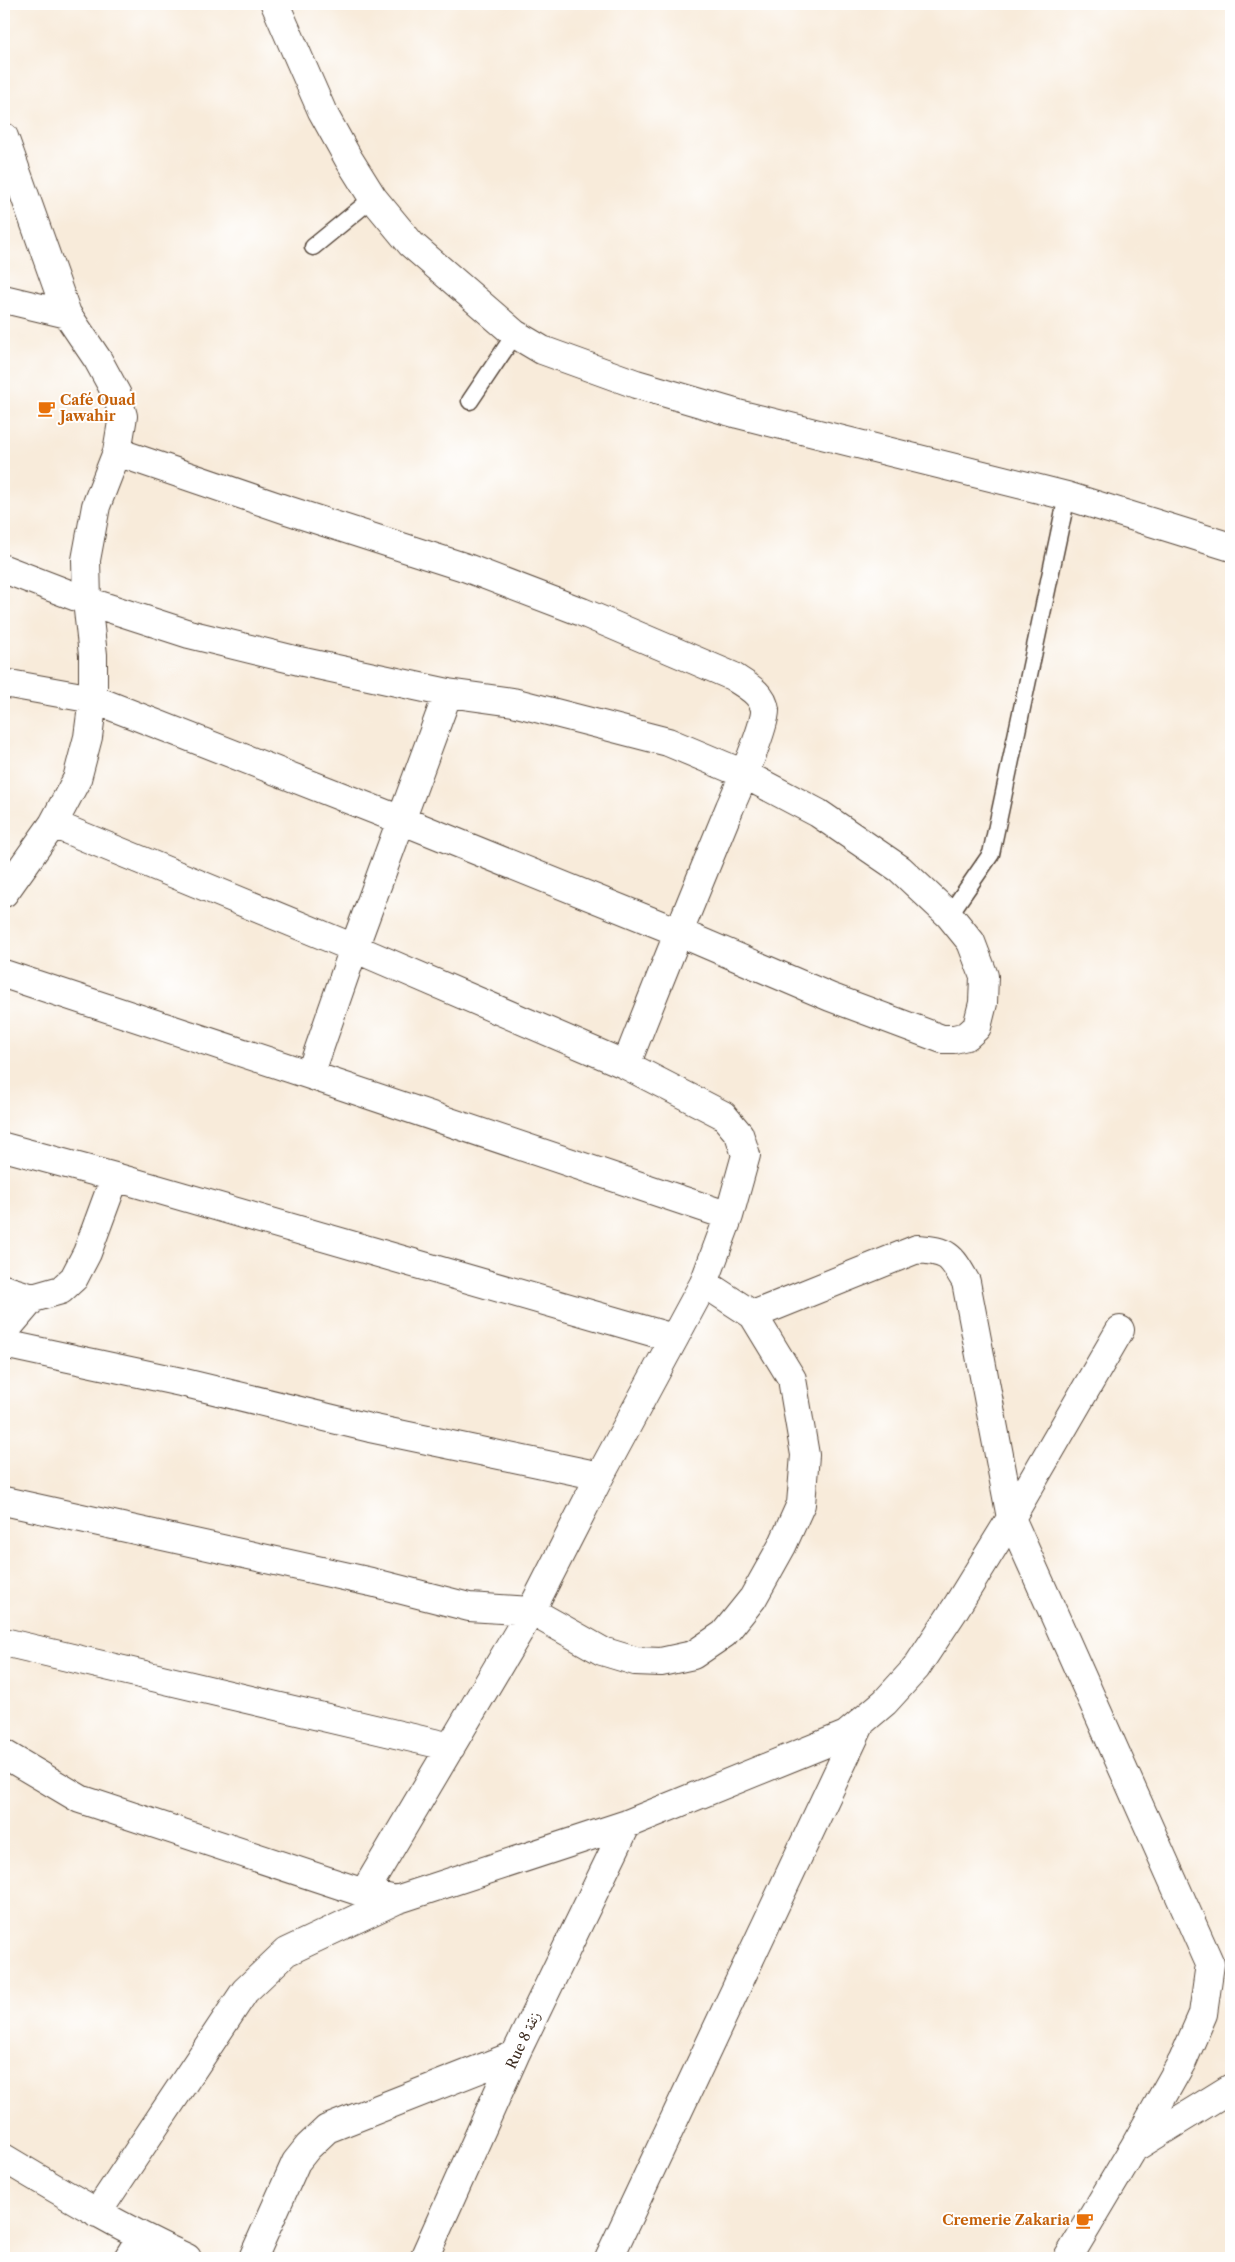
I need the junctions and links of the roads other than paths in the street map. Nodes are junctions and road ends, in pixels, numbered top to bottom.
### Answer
1 (275, 4) edge
2 (4, 137) edge
3 (373, 198) junction
4 (313, 247) dead end
5 (4, 299) edge
6 (67, 314) junction
7 (515, 334) junction
8 (470, 401) dead end
9 (117, 452) junction
10 (1067, 496) junction
11 (1231, 547) edge
12 (4, 569) edge
13 (87, 601) junction
14 (4, 683) edge
15 (448, 693) junction
16 (93, 699) junction
17 (744, 774) junction
18 (402, 820) junction
19 (53, 824) junction
20 (12, 864) edge
21 (4, 893) edge
22 (949, 915) junction
23 (678, 932) junction
24 (354, 948) junction
25 (4, 974) edge
26 (626, 1064) junction
27 (310, 1074) junction
28 (4, 1147) edge
29 (115, 1177) junction
30 (728, 1216) junction
31 (704, 1283) junction
32 (4, 1289) edge
33 (33, 1298) junction
34 (753, 1315) junction
35 (1120, 1330) dead end
36 (4, 1332) edge
37 (673, 1338) junction
38 (4, 1344) edge
39 (600, 1476) junction
40 (4, 1501) edge
41 (1011, 1518) junction
42 (531, 1611) junction
43 (4, 1642) edge
44 (861, 1723) junction
45 (451, 1748) junction
46 (4, 1754) edge
47 (628, 1824) junction
48 (364, 1892) junction
49 (396, 1900) junction
50 (515, 2055) junction
51 (1231, 2088) edge
52 (1133, 2149) junction
53 (4, 2158) edge
54 (97, 2213) junction
55 (135, 2248) edge
56 (187, 2258) edge
57 (253, 2258) edge
58 (424, 2258) edge
59 (609, 2258) edge
60 (1068, 2258) edge

1 - 3 street
2 - 6 street
3 - 4 lane
3 - 7 street
5 - 6 street
6 - 9 street
7 - 8 lane
7 - 10 street
9 - 13 street
9 - 17 street
10 - 11 street
10 - 22 lane
12 - 13 street
13 - 15 street
13 - 16 street
14 - 16 street
15 - 17 street
15 - 18 street
16 - 18 street
16 - 19 street
17 - 22 street
17 - 23 street
18 - 23 street
18 - 24 street
19 - 20 street
19 - 24 street
20 - 21 street
22 - 23 street
23 - 26 street
24 - 26 street
24 - 27 street
25 - 27 street
26 - 30 street
27 - 30 street
28 - 29 street
29 - 33 street
29 - 37 street
30 - 31 street
31 - 34 street
31 - 37 street
32 - 33 street
33 - 36 street
34 - 41 street
34 - 42 street
35 - 41 street
37 - 39 street
38 - 39 street
39 - 42 street
40 - 42 street
41 - 44 street
41 - 52 street
42 - 45 street
43 - 45 street
44 - 47 street
44 - 59 street
45 - 48 street
46 - 48 street
47 - 49 street
47 - 50 street, Rue 8 زنقة
48 - 49 street
49 - 54 street
50 - 57 street
50 - 58 street, Rue 8 زنقة
51 - 52 street
52 - 60 street
53 - 54 street
54 - 55 street
55 - 56 street

